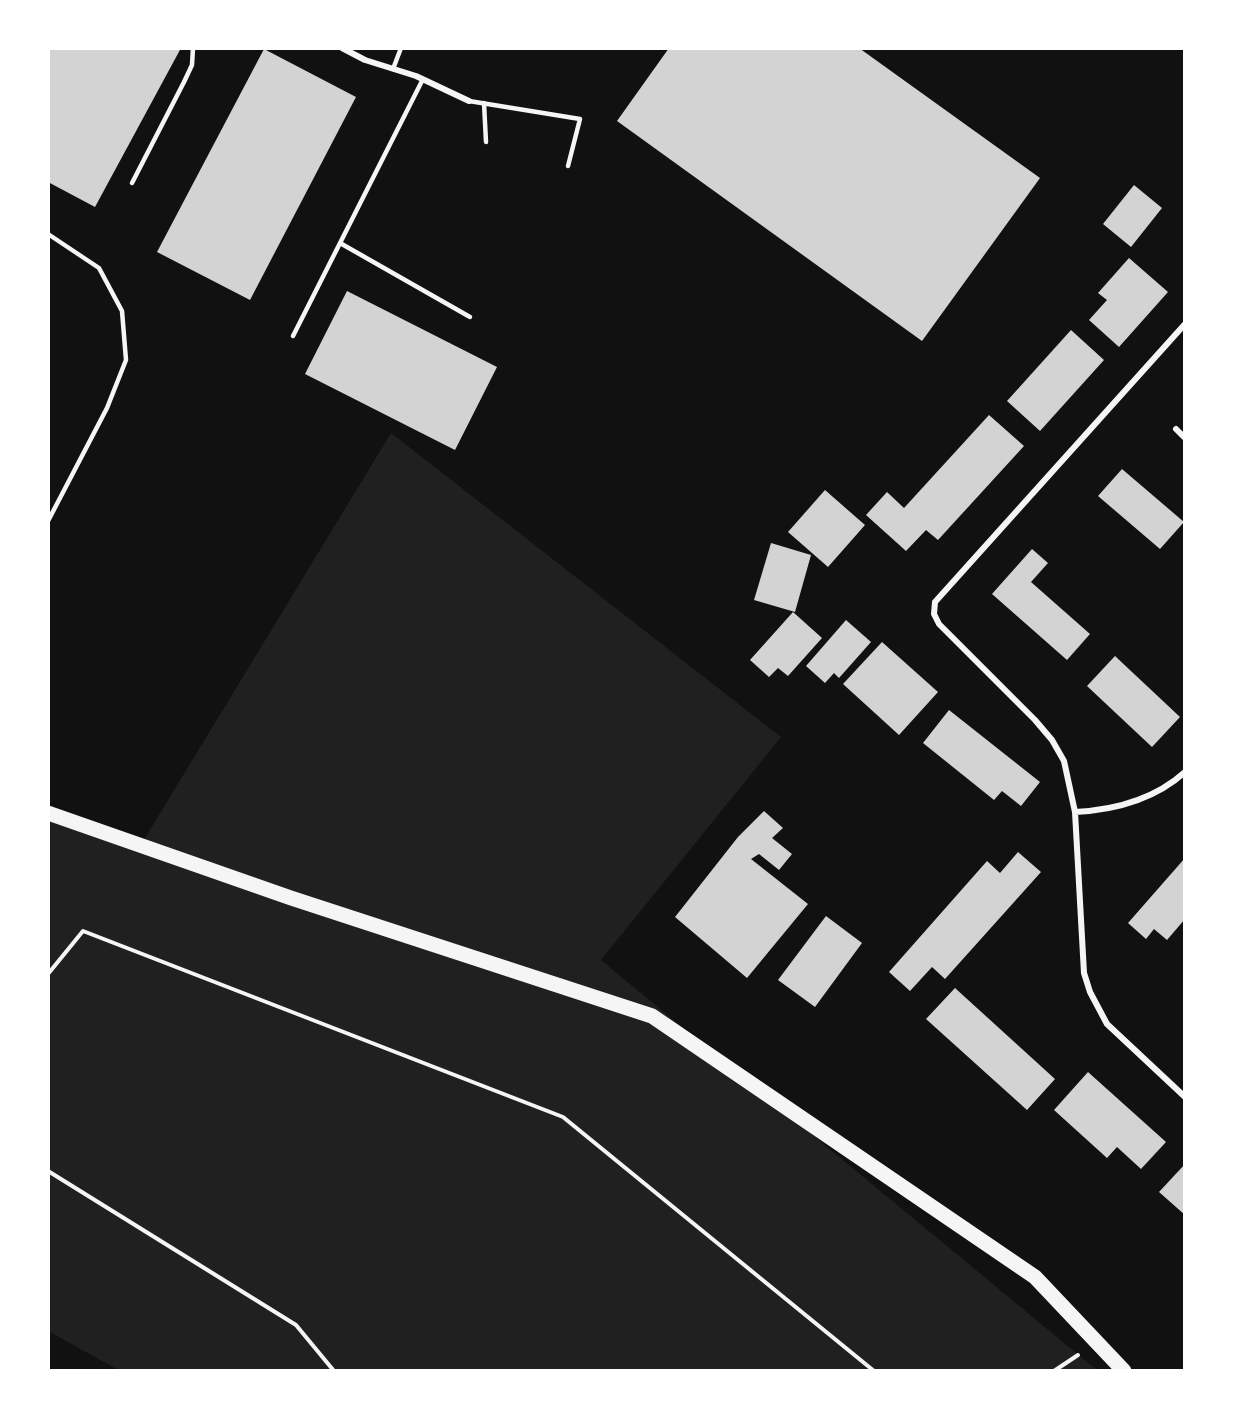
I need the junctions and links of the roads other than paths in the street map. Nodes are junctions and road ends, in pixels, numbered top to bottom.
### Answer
1 (193, 48) edge
2 (342, 48) edge
3 (401, 48) edge
4 (393, 69) junction
5 (423, 79) junction
6 (469, 101) joint
7 (484, 103) junction
8 (486, 142) dead end
9 (568, 166) dead end
10 (132, 183) dead end
11 (48, 234) edge
12 (340, 243) junction
13 (470, 317) dead end
14 (1185, 324) edge
15 (293, 336) dead end
16 (1176, 429) dead end
17 (1185, 438) edge
18 (48, 521) edge
19 (1185, 772) edge
20 (1075, 812) junction
21 (48, 813) edge
22 (1185, 1097) edge
23 (1124, 1371) edge

1 - 10 lane
2 - 4 street
3 - 4 lane
4 - 5 street
5 - 6 street
5 - 12 lane
6 - 7 lane
7 - 8 lane
7 - 9 lane
11 - 18 lane
12 - 13 lane
12 - 15 lane
14 - 20 street
16 - 17 street
19 - 20 street
20 - 22 street
21 - 23 main road

